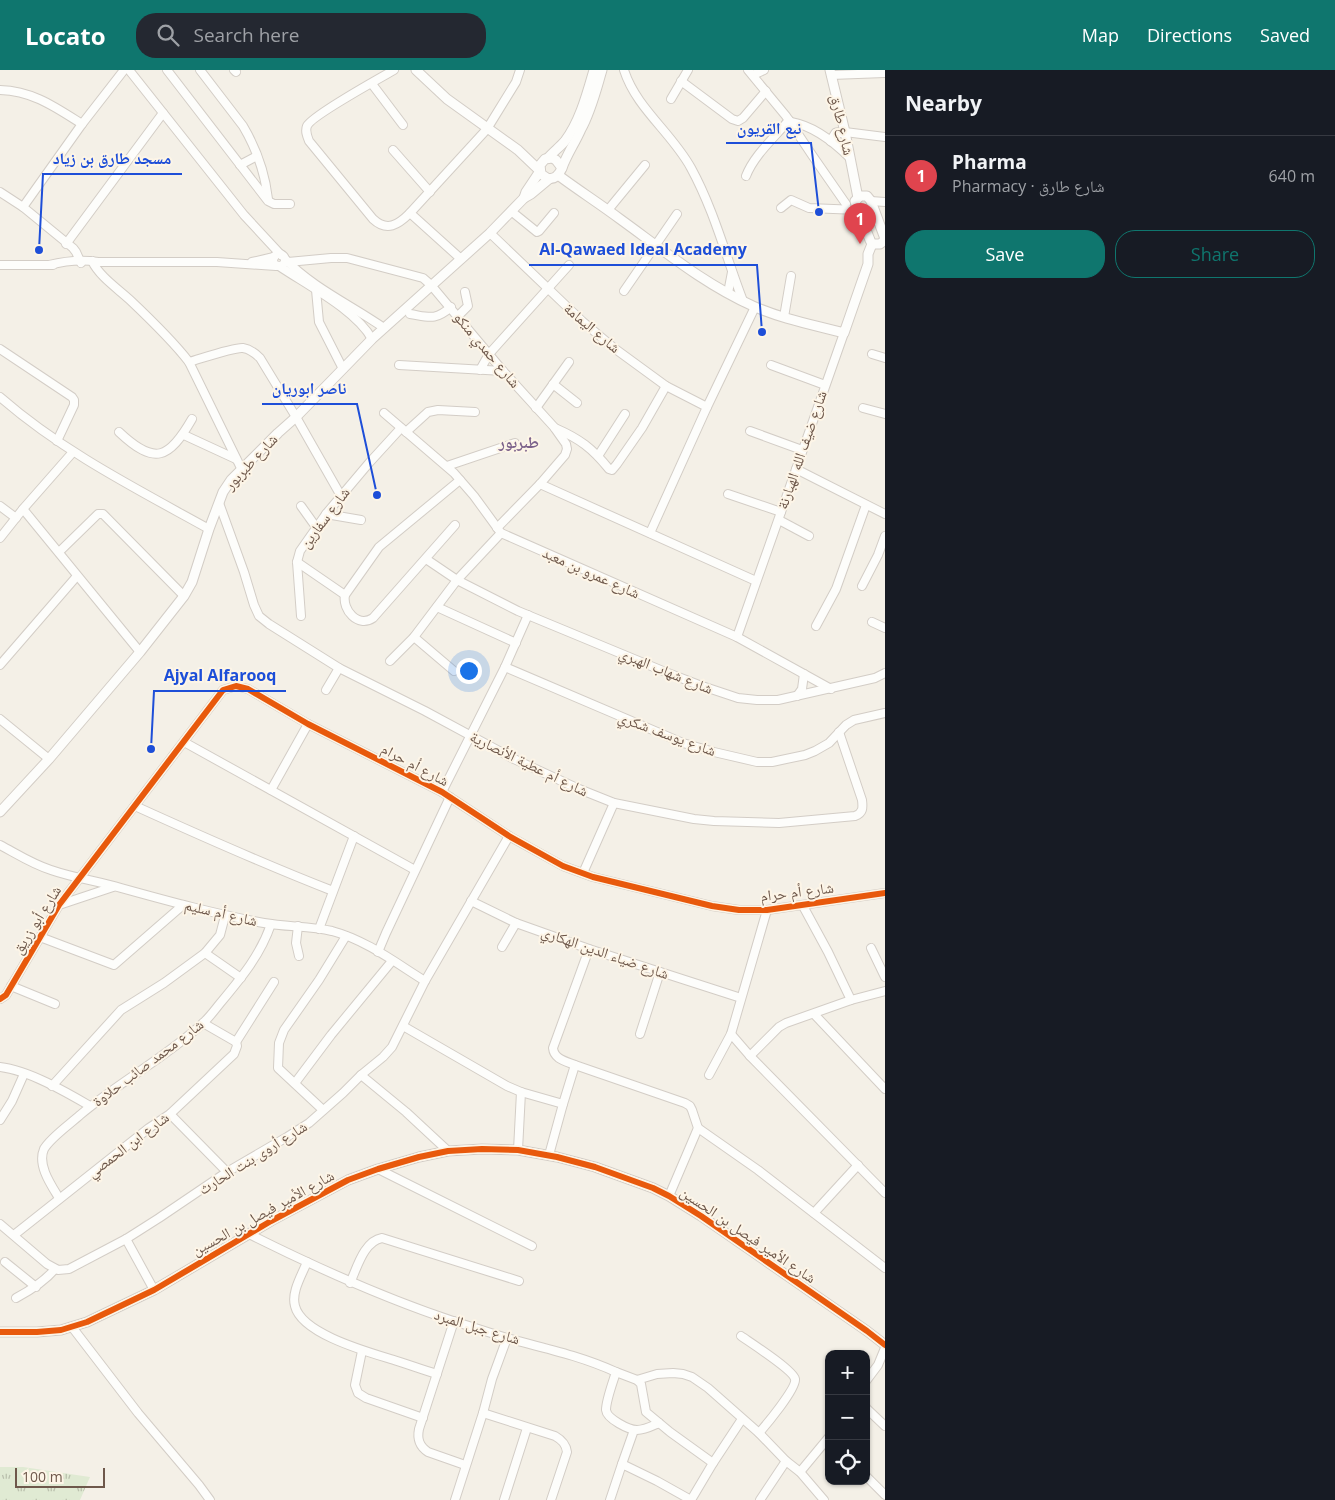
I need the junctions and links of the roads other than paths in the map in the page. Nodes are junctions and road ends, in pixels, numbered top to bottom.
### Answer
1 (124, 70) edge
2 (129, 70) edge
3 (167, 70) edge
4 (200, 70) edge
5 (394, 70) edge
6 (416, 70) edge
7 (520, 70) edge
8 (594, 70) edge
9 (602, 70) edge
10 (624, 70) edge
11 (688, 70) edge
12 (764, 70) edge
13 (830, 72) edge
14 (751, 73) edge
15 (885, 73) edge
16 (681, 81) junction
17 (372, 84) junction
18 (0, 90) edge
19 (766, 91) junction
20 (671, 99) dead end
21 (163, 113) junction
22 (790, 121) junction
23 (82, 124) junction
24 (402, 125) dead end
25 (487, 129) junction
26 (845, 132) junction
27 (885, 137) edge
28 (831, 141) junction
29 (393, 150) dead end
30 (518, 150) junction
31 (257, 156) junction
32 (850, 158) junction
33 (545, 159) junction
34 (645, 164) dead end
35 (240, 165) junction
36 (540, 170) junction
37 (556, 174) junction
38 (746, 176) dead end
39 (0, 192) edge
40 (430, 192) junction
41 (524, 198) junction
42 (268, 201) junction
43 (861, 201) junction
44 (885, 202) edge
45 (290, 204) dead end
46 (843, 206) junction
47 (23, 207) junction
48 (781, 208) dead end
49 (608, 210) junction
50 (511, 211) junction
51 (410, 213) junction
52 (554, 213) dead end
53 (677, 214) dead end
54 (490, 233) junction
55 (67, 244) junction
56 (881, 244) edge
57 (655, 246) junction
58 (280, 258) junction
59 (461, 259) junction
60 (95, 262) junction
61 (77, 263) junction
62 (248, 264) junction
63 (0, 265) edge
64 (569, 265) dead end
65 (278, 266) junction
66 (732, 272) junction
67 (792, 276) dead end
68 (432, 285) junction
69 (548, 289) junction
70 (316, 290) junction
71 (624, 291) dead end
72 (465, 292) dead end
73 (728, 293) junction
74 (743, 301) junction
75 (450, 307) junction
76 (755, 307) junction
77 (410, 314) dead end
78 (458, 316) junction
79 (784, 316) junction
80 (384, 328) junction
81 (844, 333) junction
82 (372, 339) junction
83 (0, 349) edge
84 (489, 354) junction
85 (872, 354) dead end
86 (885, 358) edge
87 (189, 362) junction
88 (569, 362) dead end
89 (399, 365) dead end
90 (771, 365) dead end
91 (343, 369) junction
92 (480, 370) junction
93 (503, 371) junction
94 (553, 384) junction
95 (825, 385) junction
96 (666, 386) junction
97 (0, 398) edge
98 (577, 403) dead end
99 (707, 407) junction
100 (536, 408) junction
101 (863, 408) dead end
102 (475, 412) dead end
103 (384, 413) dead end
104 (625, 414) dead end
105 (885, 414) edge
106 (296, 417) junction
107 (192, 419) dead end
108 (554, 427) junction
109 (404, 430) junction
110 (750, 431) dead end
111 (119, 432) dead end
112 (184, 435) junction
113 (57, 441) junction
114 (515, 442) dead end
115 (802, 450) junction
116 (73, 452) junction
117 (598, 456) junction
118 (236, 459) junction
119 (447, 466) junction
120 (241, 468) junction
121 (796, 469) junction
122 (460, 480) junction
123 (540, 484) junction
124 (728, 494) dead end
125 (341, 496) junction
126 (219, 503) junction
127 (866, 505) junction
128 (0, 506) edge
129 (300, 506) dead end
130 (23, 509) junction
131 (885, 513) edge
132 (326, 514) junction
133 (780, 516) junction
134 (16, 518) junction
135 (362, 520) dead end
136 (455, 525) dead end
137 (316, 527) junction
138 (209, 529) junction
139 (499, 530) junction
140 (650, 534) junction
141 (809, 536) dead end
142 (885, 536) edge
143 (0, 538) edge
144 (59, 552) junction
145 (426, 559) junction
146 (297, 562) junction
147 (77, 576) junction
148 (457, 580) junction
149 (756, 582) junction
150 (862, 586) dead end
151 (345, 595) junction
152 (184, 596) junction
153 (437, 607) junction
154 (528, 615) junction
155 (301, 616) dead end
156 (872, 622) dead end
157 (816, 626) dead end
158 (885, 628) edge
159 (414, 637) junction
160 (737, 637) junction
161 (516, 643) junction
162 (140, 652) junction
163 (390, 661) dead end
164 (0, 665) edge
165 (505, 667) junction
166 (338, 668) junction
167 (454, 671) dead end
168 (885, 673) edge
169 (804, 674) junction
170 (831, 689) junction
171 (326, 690) dead end
172 (797, 696) junction
173 (885, 712) edge
174 (0, 719) edge
175 (308, 724) junction
176 (839, 732) junction
177 (471, 736) junction
178 (184, 742) junction
179 (49, 759) junction
180 (272, 790) junction
181 (442, 792) junction
182 (450, 797) junction
183 (614, 803) junction
184 (135, 806) junction
185 (1, 816) edge
186 (354, 836) junction
187 (509, 836) junction
188 (0, 846) edge
189 (415, 870) junction
190 (582, 873) junction
191 (78, 878) junction
192 (115, 886) junction
193 (333, 891) junction
194 (885, 893) edge
195 (471, 901) junction
196 (59, 905) junction
197 (183, 905) junction
198 (803, 906) junction
199 (767, 910) junction
200 (225, 916) junction
201 (516, 923) junction
202 (271, 924) junction
203 (298, 926) junction
204 (319, 929) junction
205 (346, 936) junction
206 (40, 937) junction
207 (502, 947) dead end
208 (589, 948) junction
209 (870, 948) dead end
210 (378, 952) junction
211 (205, 953) junction
212 (299, 956) dead end
213 (392, 961) junction
214 (660, 972) junction
215 (885, 977) edge
216 (241, 978) junction
217 (425, 981) junction
218 (274, 982) dead end
219 (11, 986) junction
220 (885, 991) edge
221 (741, 998) junction
222 (0, 999) edge
223 (851, 1000) junction
224 (55, 1004) dead end
225 (814, 1014) junction
226 (203, 1023) junction
227 (403, 1026) junction
228 (640, 1034) dead end
229 (731, 1034) junction
230 (236, 1046) junction
231 (750, 1056) junction
232 (575, 1065) junction
233 (0, 1068) edge
234 (24, 1074) junction
235 (361, 1075) junction
236 (709, 1075) dead end
237 (295, 1083) junction
238 (52, 1086) junction
239 (885, 1089) edge
240 (521, 1092) junction
241 (563, 1104) junction
242 (90, 1106) junction
243 (323, 1110) junction
244 (170, 1114) junction
245 (0, 1120) edge
246 (698, 1128) junction
247 (518, 1150) junction
248 (448, 1151) junction
249 (549, 1155) junction
250 (858, 1164) junction
251 (378, 1169) junction
252 (228, 1172) junction
253 (885, 1193) edge
254 (669, 1196) junction
255 (59, 1198) junction
256 (814, 1213) junction
257 (0, 1224) edge
258 (249, 1234) junction
259 (14, 1235) junction
260 (126, 1239) junction
261 (532, 1246) dead end
262 (5, 1262) dead end
263 (307, 1262) junction
264 (885, 1268) edge
265 (55, 1269) junction
266 (519, 1281) dead end
267 (350, 1283) junction
268 (36, 1287) junction
269 (154, 1290) junction
270 (16, 1298) dead end
271 (454, 1321) junction
272 (72, 1327) junction
273 (0, 1332) edge
274 (741, 1336) dead end
275 (507, 1338) junction
276 (885, 1346) edge
277 (362, 1351) junction
278 (616, 1372) junction
279 (437, 1374) junction
280 (870, 1376) edge
281 (637, 1380) junction
282 (870, 1412) edge
283 (483, 1413) junction
284 (423, 1418) junction
285 (742, 1419) junction
286 (659, 1423) junction
287 (885, 1426) edge
288 (527, 1428) junction
289 (634, 1430) junction
290 (759, 1433) junction
291 (827, 1440) edge
292 (786, 1461) junction
293 (713, 1463) junction
294 (622, 1464) junction
295 (465, 1465) junction
296 (800, 1472) junction
297 (870, 1480) edge
298 (885, 1495) edge
299 (210, 1500) edge
300 (455, 1500) edge
301 (504, 1500) edge
302 (551, 1500) edge
303 (610, 1500) edge
304 (691, 1500) edge
305 (760, 1500) edge
306 (824, 1500) edge

1 - 23 street
2 - 21 street
3 - 35 street
4 - 31 street
5 - 17 street
6 - 25 street
7 - 25 street
8 - 33 street
9 - 37 street, شارع طبربور
10 - 66 street
11 - 16 street
12 - 14 street
13 - 15 street
13 - 26 street, شارع طارق
14 - 19 street
16 - 19 street
16 - 20 street
17 - 24 street
17 - 51 street
18 - 23 street
19 - 22 street
21 - 55 street
21 - 58 street
22 - 28 street
22 - 38 street
22 - 46 street
23 - 47 street
25 - 30 street
25 - 40 street
26 - 27 street
26 - 28 street
26 - 32 street, شارع طارق
28 - 32 street
29 - 40 street
30 - 33 street
30 - 36 street
31 - 35 street
31 - 42 street
32 - 43 street, شارع طارق
33 - 36 street, شارع طبربور
33 - 37 street
34 - 49 street
35 - 42 street
36 - 37 street
36 - 41 street, شارع طبربور
37 - 41 street, شارع طبربور
37 - 49 street
39 - 47 street
40 - 51 street
41 - 50 street, شارع طبربور
42 - 45 street
43 - 44 street
43 - 46 street
43 - 56 street, شارع طارق
43 - 56 street, شارع طارق
46 - 48 street
47 - 55 street
49 - 57 street
50 - 52 street
50 - 54 street, شارع طبربور
51 - 59 street
53 - 57 street
54 - 59 street, شارع طبربور
54 - 69 street, شارع اليمامة
55 - 61 street
56 - 81 street, شارع ضيف الله الهبارنة
57 - 71 street
57 - 73 street
58 - 62 street, شارع حمدي منكو
58 - 65 street
58 - 68 street, شارع حمدي منكو
58 - 80 street
59 - 68 street, شارع طبربور
60 - 61 street
60 - 62 street
60 - 87 street
61 - 63 street
62 - 65 street
64 - 69 street
65 - 70 street
66 - 73 street
66 - 74 street
67 - 79 street
68 - 75 street, شارع حمدي منكو
68 - 80 street, شارع طبربور
69 - 84 street
69 - 96 street, شارع اليمامة
70 - 82 street
70 - 91 street
72 - 78 street
73 - 74 street
74 - 76 street
75 - 77 street
75 - 78 street, شارع حمدي منكو
76 - 79 street
76 - 99 street
78 - 84 street, شارع حمدي منكو
79 - 81 street
80 - 82 street, شارع طبربور
81 - 95 street, شارع ضيف الله الهبارنة
82 - 91 street, شارع طبربور
83 - 113 street
84 - 92 street
84 - 93 street, شارع حمدي منكو
85 - 86 street
87 - 106 street
87 - 118 street
88 - 94 street
89 - 92 street
90 - 95 street
91 - 106 street, شارع طبربور
92 - 93 street
93 - 100 street, شارع حمدي منكو
94 - 98 street
94 - 100 street
95 - 115 street, شارع ضيف الله الهبارنة
96 - 99 street, شارع اليمامة
96 - 117 street
97 - 113 street
99 - 140 street
100 - 108 street, شارع حمدي منكو
101 - 105 street
102 - 109 street, شارع سفارين
103 - 109 street
104 - 117 street
106 - 120 street, شارع طبربور
106 - 125 street
107 - 112 street
108 - 117 street
108 - 123 street, شارع حمدي منكو
109 - 119 street
109 - 125 street, شارع سفارين
110 - 115 street
111 - 112 street
112 - 118 street
113 - 116 street
114 - 119 street
115 - 121 street, شارع ضيف الله الهبارنة
116 - 130 street
116 - 138 street
118 - 120 street
119 - 122 street
120 - 126 street, شارع طبربور
121 - 127 street
121 - 133 street, شارع ضيف الله الهبارنة
122 - 139 street
122 - 151 street
123 - 139 street, شارع حمدي منكو
123 - 140 street
124 - 133 street
125 - 132 street, شارع سفارين
126 - 138 street, شارع طبربور
126 - 166 street, شارع أم عطية الأنصارية
127 - 131 street
127 - 157 street
128 - 134 street
129 - 137 street
130 - 134 street
130 - 144 street
132 - 135 street
132 - 137 street, شارع سفارين
133 - 141 street
133 - 149 street, شارع ضيف الله الهبارنة
134 - 143 street
136 - 145 street
137 - 146 street, شارع سفارين
138 - 152 street, شارع طبربور
139 - 148 street, شارع حمدي منكو
139 - 160 street, شارع عمرو بن معبد
140 - 149 street
142 - 150 street
144 - 147 street
144 - 152 street
145 - 148 street
145 - 151 street
146 - 151 street, شارع سفارين
146 - 155 street
147 - 162 street
147 - 164 street
148 - 153 street, شارع حمدي منكو
148 - 154 street, شارع شهاب الهبري
149 - 160 street, شارع ضيف الله الهبارنة
152 - 162 street, شارع طبربور
153 - 159 street, شارع حمدي منكو
153 - 161 street
154 - 161 street
154 - 172 street, شارع شهاب الهبري
156 - 158 street
159 - 163 street, شارع حمدي منكو
159 - 167 street
160 - 169 street, شارع عمرو بن معبد
161 - 165 street
162 - 179 street, شارع طبربور
165 - 176 street, شارع يوسف شكري
165 - 177 street
166 - 171 street
166 - 177 street, شارع أم عطية الأنصارية
168 - 170 street, شارع شهاب الهبري
169 - 170 street, شارع عمرو بن معبد
169 - 172 street
170 - 172 street, شارع شهاب الهبري
173 - 176 street, شارع يوسف شكري
174 - 179 street
175 - 178 street, شارع أم حرام
175 - 180 street
175 - 181 street, شارع أم حرام
176 - 183 street, شارع أم عطية الأنصارية
177 - 181 street
177 - 183 street, شارع أم عطية الأنصارية
178 - 180 street
178 - 184 street, شارع أم حرام
179 - 185 street, شارع طبربور
180 - 186 street
181 - 182 street, شارع أم حرام
182 - 187 street, شارع أم حرام
182 - 189 street
183 - 190 street
184 - 191 street, شارع أم حرام
184 - 193 street
186 - 189 street
186 - 193 street
187 - 190 street, شارع أم حرام
187 - 195 street, شارع أروى بنت الحارث
188 - 191 street, شارع أم سليم
189 - 210 street
190 - 199 street, شارع أم حرام
191 - 192 street, شارع أم سليم
191 - 196 street, شارع أبو زريق
192 - 196 street
192 - 197 street, شارع أم سليم
193 - 204 street
194 - 198 street, شارع أم حرام
195 - 201 street, شارع ضياء الدين الهكاري
195 - 217 street, شارع أروى بنت الحارث
196 - 206 street, شارع أبو زريق
197 - 200 street, شارع أم سليم
197 - 206 street
198 - 199 street, شارع أم حرام
198 - 223 street
199 - 221 street
200 - 202 street, شارع أم سليم
200 - 211 street
201 - 207 street
201 - 208 street, شارع ضياء الدين الهكاري
202 - 203 street, شارع أم سليم
202 - 216 street, شارع محمد صائب حلاوة
203 - 204 street, شارع أم سليم
203 - 212 street
204 - 205 street, شارع أم سليم
205 - 210 street, شارع أم سليم
205 - 237 street
206 - 219 street, شارع أبو زريق
208 - 214 street, شارع ضياء الدين الهكاري
208 - 232 street
209 - 215 street
210 - 213 street, شارع أم سليم
211 - 216 street
211 - 238 street
213 - 217 street, شارع أم سليم
213 - 237 street
214 - 221 street, شارع ضياء الدين الهكاري
214 - 228 street
216 - 226 street, شارع محمد صائب حلاوة
217 - 227 street, شارع أروى بنت الحارث
218 - 230 street, شارع ابن الحمصي
219 - 222 street, شارع أبو زريق
219 - 224 street
220 - 223 street
221 - 229 street
223 - 225 street
225 - 231 street
225 - 239 street
226 - 230 street
226 - 242 street, شارع محمد صائب حلاوة
227 - 235 street, شارع أروى بنت الحارث
227 - 240 street
229 - 231 street
229 - 236 street
230 - 244 street, شارع ابن الحمصي
231 - 250 street
232 - 241 street
232 - 246 street
233 - 234 street
234 - 238 street
234 - 245 street
235 - 243 street, شارع أروى بنت الحارث
235 - 248 street
237 - 243 street
238 - 242 street
240 - 241 street
240 - 247 street
241 - 249 street
242 - 255 street, شارع محمد صائب حلاوة
243 - 252 street, شارع أروى بنت الحارث
244 - 252 street
244 - 255 street, شارع ابن الحمصي
246 - 254 street
246 - 256 street
247 - 248 street, شارع الأمير فيصل بن الحسين
247 - 249 street, شارع الأمير فيصل بن الحسين
248 - 251 street, شارع الأمير فيصل بن الحسين
249 - 254 street, شارع الأمير فيصل بن الحسين
250 - 253 street
250 - 256 street
251 - 258 street, شارع الأمير فيصل بن الحسين
251 - 261 street
252 - 260 street, شارع أروى بنت الحارث
254 - 276 street, شارع الأمير فيصل بن الحسين
255 - 259 street, شارع ابن الحمصي
256 - 264 street
257 - 259 street
258 - 263 street, شارع جبل المبرد
258 - 269 street, شارع الأمير فيصل بن الحسين
259 - 265 street
260 - 265 street, شارع أروى بنت الحارث
260 - 269 street
262 - 268 street
263 - 267 street, شارع جبل المبرد
263 - 277 street
265 - 268 street
266 - 267 street
267 - 271 street, شارع جبل المبرد
268 - 270 street
269 - 272 street, شارع الأمير فيصل بن الحسين
271 - 275 street, شارع جبل المبرد
271 - 279 street
272 - 273 street, شارع الأمير فيصل بن الحسين
272 - 299 street
274 - 290 street
275 - 278 street, شارع جبل المبرد
275 - 283 street
276 - 280 street
277 - 279 street
277 - 284 street
278 - 281 street, شارع جبل المبرد
278 - 289 street
279 - 284 street
281 - 285 street
281 - 286 street
282 - 287 street
283 - 288 street
283 - 295 street
284 - 295 street
285 - 290 street
285 - 293 street
286 - 289 street
286 - 293 street
288 - 301 street
288 - 302 street
289 - 294 street
290 - 292 street
291 - 296 street
292 - 296 street
292 - 305 street
293 - 304 street
294 - 303 street
294 - 304 street
295 - 300 street
296 - 306 street
297 - 298 street

